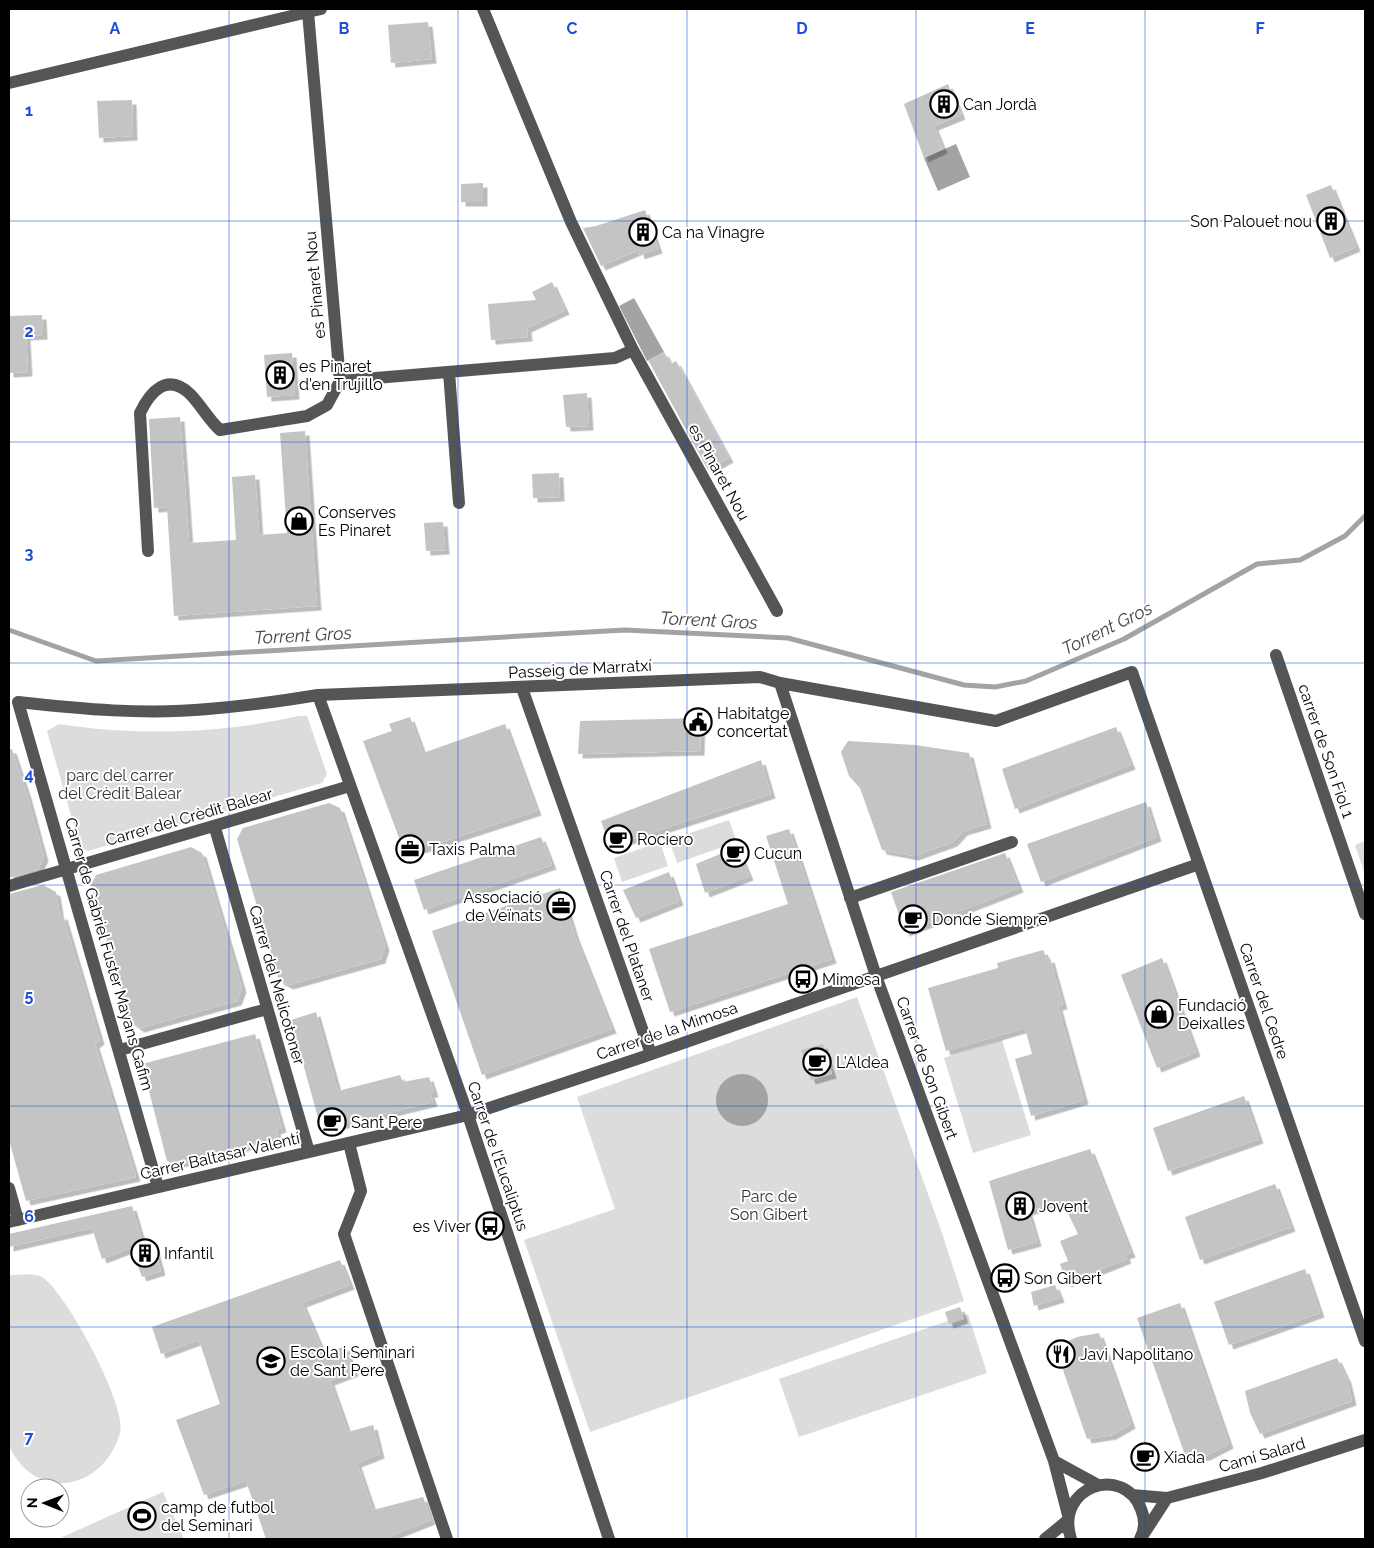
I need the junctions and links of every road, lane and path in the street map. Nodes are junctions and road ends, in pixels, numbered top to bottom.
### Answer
1 (483, 9) edge
2 (314, 10) edge
3 (9, 83) edge
4 (633, 350) junction
5 (449, 372) junction
6 (340, 381) junction
7 (459, 503) dead end
8 (148, 550) dead end
9 (777, 611) dead end
10 (1276, 655) dead end
11 (1132, 672) joint
12 (780, 683) junction
13 (522, 688) junction
14 (318, 695) junction
15 (18, 702) joint
16 (350, 786) junction
17 (215, 828) junction
18 (1012, 842) dead end
19 (1198, 864) junction
20 (67, 869) junction
21 (9, 886) edge
22 (850, 898) junction
23 (1365, 914) edge
24 (876, 976) junction
25 (267, 1008) junction
26 (120, 1050) junction
27 (651, 1054) junction
28 (468, 1115) junction
29 (349, 1143) junction
30 (309, 1152) junction
31 (158, 1187) junction
32 (9, 1188) edge
33 (14, 1221) edge
34 (1365, 1341) edge
35 (1365, 1440) edge
36 (1054, 1461) junction
37 (1098, 1485) junction
38 (1132, 1495) junction
39 (1167, 1498) junction
40 (1067, 1518) junction
41 (1141, 1538) edge
42 (448, 1539) edge
43 (609, 1539) edge
44 (1046, 1539) edge
45 (1070, 1539) edge

1 - 4 street, es Pinaret Nou
2 - 3 street, es Pinaret Nou
2 - 6 street, es Pinaret Nou
4 - 5 street
4 - 9 street, es Pinaret Nou
5 - 6 street
5 - 7 street
6 - 8 street
10 - 23 street, carrer de Son Fiol 1
11 - 12 street, Passeig de Marratxí
11 - 19 street, Carrer del Cedre
12 - 13 street, Passeig de Marratxí
12 - 22 street, Carrer de Son Gibert
13 - 14 street, Passeig de Marratxí
13 - 27 street, Carrer del Plataner
14 - 15 street, Passeig de Marratxí
14 - 16 street, Carrer de l'Eucaliptus
15 - 20 street, Carrer de Gabriel Fuster Mayans Gafim
16 - 17 street, Carrer del Crèdit Balear
16 - 28 street, Carrer de l'Eucaliptus
17 - 20 street, Carrer del Crèdit Balear
17 - 25 street, Carrer del Melicotoner
18 - 22 street
19 - 24 street, Carrer de la Mimosa
19 - 34 street, Carrer del Cedre
20 - 21 street, Carrer del Crèdit Balear
20 - 26 street, Carrer de Gabriel Fuster Mayans Gafim
22 - 24 street, Carrer de Son Gibert
24 - 27 street, Carrer de la Mimosa
24 - 36 street, Carrer de Son Gibert
25 - 26 street
25 - 30 street, Carrer del Melicotoner
26 - 31 street, Carrer de Gabriel Fuster Mayans Gafim
27 - 28 street, Carrer de la Mimosa
28 - 29 street, Carrer Baltasar Valentí
28 - 43 street, Carrer de l'Eucaliptus
29 - 30 street, Carrer Baltasar Valentí
29 - 42 street
30 - 31 street, Carrer Baltasar Valentí
31 - 33 street, Carrer Baltasar Valentí
32 - 33 street
35 - 39 street, Camí Salard
36 - 37 street
36 - 40 street, Carrer de Son Gibert
37 - 38 street, Camí Salard
37 - 40 street
38 - 39 street, Camí Salard
38 - 41 street
39 - 41 street
40 - 44 street
40 - 45 street, Carrer de Son Gibert

